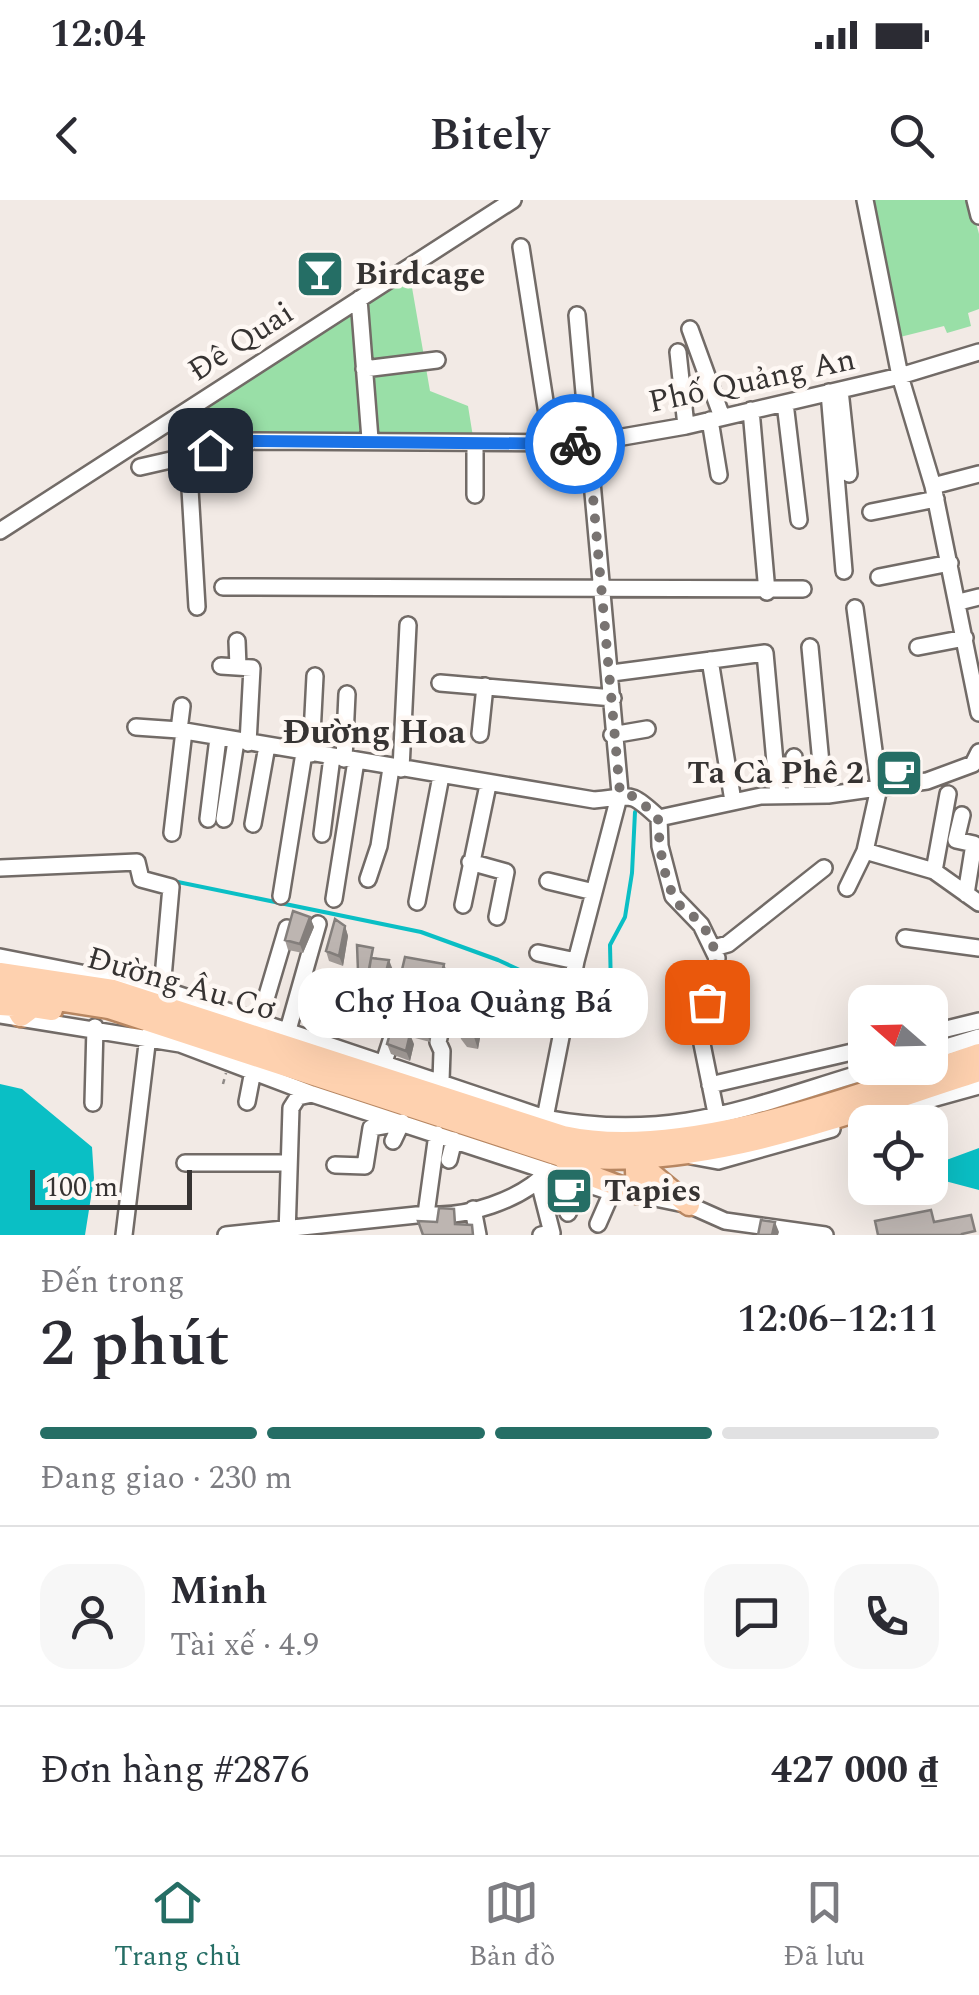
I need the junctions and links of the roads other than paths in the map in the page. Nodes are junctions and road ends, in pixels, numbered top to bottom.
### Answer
1 (512, 200) edge
2 (865, 200) edge
3 (975, 200) edge
4 (979, 216) edge
5 (520, 247) dead end
6 (359, 299) junction
7 (578, 315) dead end
8 (690, 329) dead end
9 (678, 352) dead end
10 (979, 352) edge
11 (437, 360) dead end
12 (364, 369) junction
13 (900, 376) junction
14 (835, 391) junction
15 (785, 402) junction
16 (752, 410) junction
17 (716, 419) junction
18 (686, 426) junction
19 (370, 439) junction
20 (588, 442) junction
21 (476, 445) junction
22 (552, 446) junction
23 (188, 454) junction
24 (140, 467) dead end
25 (849, 474) dead end
26 (979, 474) edge
27 (718, 475) dead end
28 (935, 492) junction
29 (476, 495) dead end
30 (870, 512) dead end
31 (799, 520) dead end
32 (0, 531) edge
33 (950, 563) junction
34 (844, 571) dead end
35 (879, 577) dead end
36 (223, 587) dead end
37 (803, 588) dead end
38 (604, 590) junction
39 (767, 592) junction
40 (979, 597) edge
41 (959, 602) junction
42 (197, 607) dead end
43 (854, 608) dead end
44 (408, 626) dead end
45 (965, 638) junction
46 (237, 641) dead end
47 (918, 647) dead end
48 (810, 648) dead end
49 (702, 660) junction
50 (612, 673) junction
51 (315, 676) dead end
52 (440, 683) dead end
53 (485, 686) junction
54 (347, 694) dead end
55 (613, 698) junction
56 (182, 706) dead end
57 (979, 714) edge
58 (136, 728) dead end
59 (646, 729) dead end
60 (182, 731) junction
61 (480, 734) dead end
62 (612, 735) junction
63 (218, 738) junction
64 (242, 742) junction
65 (267, 746) junction
66 (979, 752) edge
67 (307, 753) junction
68 (794, 757) dead end
69 (344, 759) junction
70 (396, 768) junction
71 (441, 776) junction
72 (488, 784) junction
73 (878, 788) junction
74 (620, 793) junction
75 (948, 794) dead end
76 (798, 795) junction
77 (824, 795) junction
78 (778, 796) junction
79 (733, 801) junction
80 (962, 815) dead end
81 (658, 818) junction
82 (253, 824) dead end
83 (172, 833) dead end
84 (322, 834) dead end
85 (864, 851) junction
86 (470, 862) junction
87 (0, 868) edge
88 (824, 868) dead end
89 (934, 871) junction
90 (368, 879) dead end
91 (548, 882) dead end
92 (847, 888) dead end
93 (594, 892) junction
94 (281, 896) dead end
95 (334, 899) dead end
96 (972, 899) edge
97 (417, 902) dead end
98 (463, 905) dead end
99 (496, 917) dead end
100 (318, 924) dead end
101 (287, 928) edge
102 (906, 938) dead end
103 (714, 948) junction
104 (979, 948) edge
105 (538, 953) dead end
106 (0, 957) edge
107 (576, 961) junction
108 (346, 972) edge
109 (0, 973) edge
110 (451, 985) dead end
111 (162, 988) junction
112 (0, 991) edge
113 (0, 1005) edge
114 (109, 1008) junction
115 (532, 1014) dead end
116 (10, 1016) edge
117 (399, 1016) edge
118 (260, 1019) junction
119 (563, 1020) junction
120 (979, 1021) edge
121 (95, 1027) junction
122 (948, 1029) edge
123 (148, 1036) junction
124 (979, 1037) edge
125 (320, 1041) junction
126 (282, 1047) junction
127 (848, 1053) edge
128 (979, 1054) edge
129 (948, 1057) edge
130 (384, 1062) junction
131 (948, 1064) edge
132 (948, 1070) edge
133 (979, 1070) edge
134 (253, 1071) junction
135 (848, 1078) edge
136 (441, 1082) junction
137 (710, 1085) junction
138 (870, 1085) edge
139 (887, 1085) edge
140 (979, 1086) edge
141 (312, 1094) junction
142 (246, 1102) dead end
143 (94, 1103) dead end
144 (545, 1118) junction
145 (402, 1122) junction
146 (718, 1124) junction
147 (437, 1134) junction
148 (454, 1140) junction
149 (394, 1141) dead end
150 (635, 1151) junction
151 (691, 1156) junction
152 (449, 1160) dead end
153 (184, 1162) dead end
154 (289, 1163) junction
155 (336, 1165) dead end
156 (549, 1169) junction
157 (581, 1183) junction
158 (612, 1192) junction
159 (637, 1193) junction
160 (690, 1205) junction
161 (473, 1209) junction
162 (568, 1213) dead end
163 (426, 1214) junction
164 (598, 1224) dead end
165 (722, 1228) edge
166 (287, 1231) edge
167 (124, 1235) edge
168 (226, 1235) edge
169 (478, 1235) edge
170 (541, 1235) edge
171 (826, 1235) edge

1 - 6 street, Đê Quai
2 - 13 street
3 - 4 street
5 - 22 street
6 - 12 street
6 - 32 street, Đê Quai
7 - 20 street
8 - 17 street
9 - 18 street
10 - 13 street, Phố Quảng An
11 - 12 street
12 - 19 street
13 - 14 street, Phố Quảng An
13 - 28 street
14 - 15 street, Phố Quảng An
14 - 25 street
14 - 34 street
15 - 16 street, Phố Quảng An
15 - 31 street
16 - 17 street, Phố Quảng An
16 - 39 street
17 - 18 street, Phố Quảng An
17 - 27 street
18 - 20 street, Phố Quảng An
19 - 21 street, Phố Quảng An
19 - 23 street, Phố Quảng An
20 - 22 street, Phố Quảng An
20 - 38 street
21 - 22 street, Phố Quảng An
21 - 29 street
23 - 24 street, Phố Quảng An
23 - 42 street
26 - 28 street
28 - 30 street
28 - 33 street
33 - 35 street
33 - 41 street
36 - 38 street
37 - 39 street
38 - 39 street
38 - 50 street
40 - 41 street
41 - 45 street
43 - 73 street
44 - 70 street
45 - 47 street
45 - 57 street
46 - 64 street
48 - 77 street
49 - 50 street
49 - 78 street
49 - 79 street
50 - 55 street
51 - 67 street
52 - 53 street
53 - 55 street
53 - 61 street
54 - 69 street
55 - 62 street
56 - 60 street
58 - 60 street
59 - 62 street
60 - 63 street
60 - 83 street
62 - 74 street
63 - 64 street
63 - 64 street
64 - 65 street
65 - 67 street
65 - 82 street
66 - 73 street
67 - 69 street
67 - 94 street
68 - 76 street
69 - 70 street
69 - 84 street
69 - 95 street
70 - 71 street
70 - 90 street
71 - 72 street
71 - 97 street
72 - 74 street
72 - 86 street
73 - 77 street
73 - 85 street
74 - 81 street
74 - 93 street
75 - 89 street
76 - 77 street
76 - 78 street
78 - 79 street
79 - 81 street
80 - 96 street
81 - 103 street
85 - 89 street
85 - 92 street
86 - 98 street
86 - 99 street
87 - 111 street
88 - 103 street
89 - 96 street
91 - 93 street
93 - 107 street
100 - 126 street
101 - 118 street
102 - 104 street
103 - 137 street
105 - 107 street
106 - 111 street, Đường Âu Cơ
107 - 119 street
108 - 125 street
109 - 126 main road, Đường Âu Cơ
110 - 136 street
111 - 118 street, Đường Âu Cơ
112 - 114 main road, Đường Âu Cơ
113 - 116 main road
114 - 116 main road
114 - 126 main road, Đường Âu Cơ
115 - 119 street
116 - 121 street, Đường Âu Cơ
117 - 130 street
118 - 126 street, Đường Âu Cơ
119 - 144 street
120 - 122 street
121 - 123 street, Đường Âu Cơ
121 - 143 street
123 - 134 street, Đường Âu Cơ
123 - 167 street
124 - 129 street, Đường Âu Cơ
125 - 126 street, Đường Âu Cơ
125 - 130 street, Đường Âu Cơ
126 - 150 main road, Đường Âu Cơ
126 - 156 main road, Đường Âu Cơ
127 - 137 street
128 - 131 main road, Đường Âu Cơ
130 - 136 street, Đường Âu Cơ
132 - 133 main road, Đường Âu Cơ
134 - 141 street, Đường Âu Cơ
134 - 142 street
135 - 146 street, Đường Âu Cơ
136 - 144 street, Đường Âu Cơ
137 - 146 street
138 - 146 main road, Đường Âu Cơ
139 - 151 main road, Đường Âu Cơ
140 - 151 street, Đường Âu Cơ
141 - 145 street, Đường Âu Cơ
141 - 154 street
144 - 146 street, Đường Âu Cơ
145 - 147 street, Đường Âu Cơ
145 - 149 street
145 - 155 street
146 - 150 main road, Đường Âu Cơ
147 - 148 street, Đường Âu Cơ
147 - 163 street
148 - 152 street
148 - 156 street, Đường Âu Cơ
150 - 151 main road, Đường Âu Cơ
150 - 156 main road, Đường Âu Cơ
150 - 159 main road
150 - 160 main road
151 - 160 main road
153 - 154 street
154 - 166 street
156 - 157 street, Đường Âu Cơ
156 - 159 main road
156 - 161 street
156 - 170 street
157 - 158 street, Đường Âu Cơ
157 - 162 street
158 - 159 street, Đường Âu Cơ
158 - 164 street
159 - 160 street, Đường Âu Cơ
160 - 165 street, Đường Âu Cơ
161 - 163 street
161 - 169 street
163 - 166 street
165 - 171 street, Đường Âu Cơ
166 - 168 street

